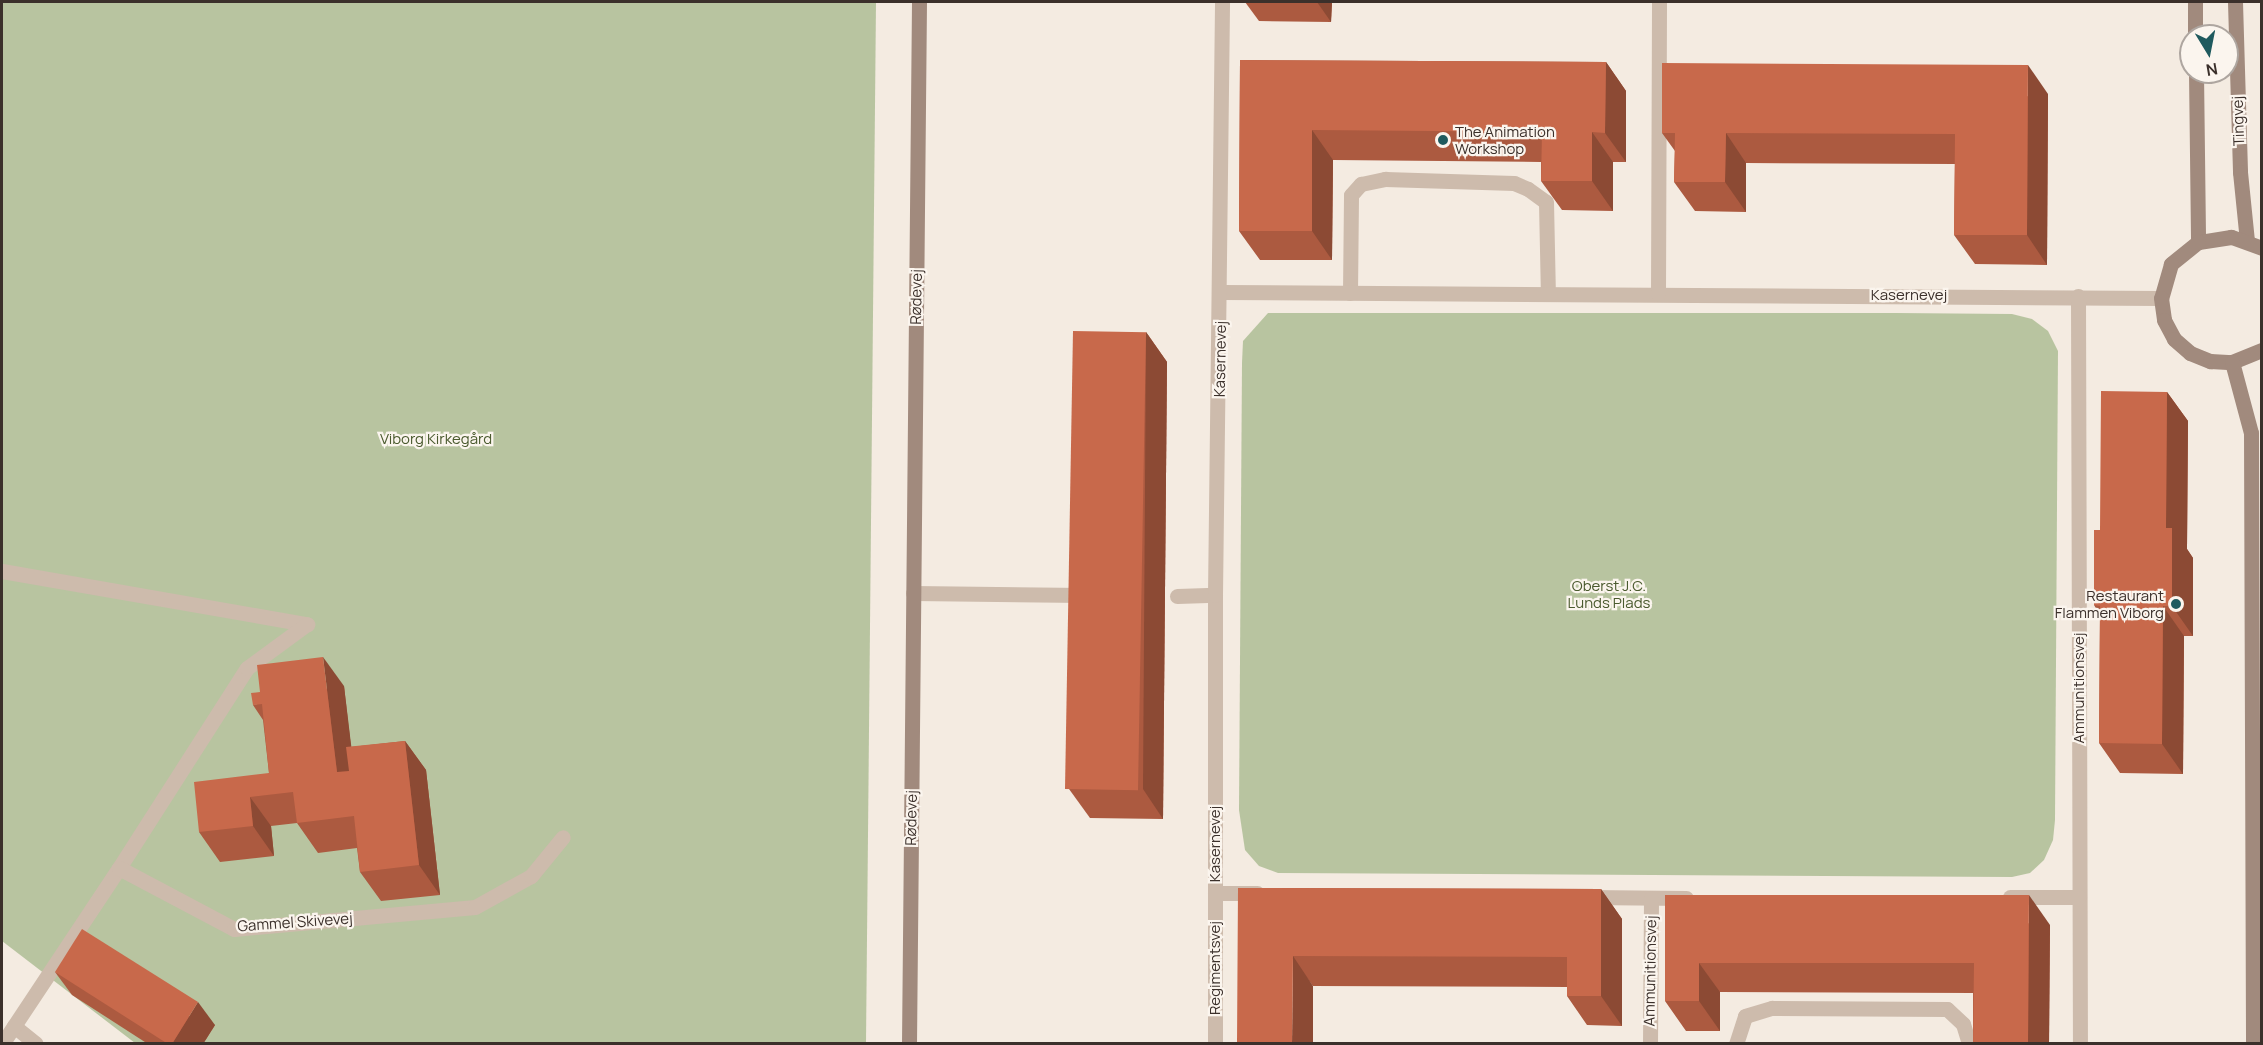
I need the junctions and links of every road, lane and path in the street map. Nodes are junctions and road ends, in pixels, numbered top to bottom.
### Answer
1 (919, 2) edge
2 (1222, 2) edge
3 (1659, 2) edge
4 (2195, 2) edge
5 (2235, 2) edge
6 (2195, 24) edge
7 (2196, 84) edge
8 (2247, 241) junction
9 (2198, 242) junction
10 (2262, 248) edge
11 (1221, 292) junction
12 (1350, 293) junction
13 (1548, 294) junction
14 (1658, 294) junction
15 (2079, 296) junction
16 (2161, 298) junction
17 (2262, 350) edge
18 (2232, 362) junction
19 (2256, 432) edge
20 (2, 571) edge
21 (913, 592) junction
22 (1083, 595) edge
23 (1215, 595) junction
24 (1177, 596) dead end
25 (563, 837) dead end
26 (119, 868) junction
27 (1215, 893) junction
28 (1274, 894) edge
29 (1569, 897) edge
30 (1996, 897) edge
31 (2079, 897) junction
32 (1651, 898) junction
33 (1699, 898) edge
34 (14, 1026) junction
35 (2, 1044) edge
36 (36, 1044) edge
37 (909, 1044) edge
38 (1215, 1044) edge
39 (1650, 1044) edge
40 (1736, 1044) edge
41 (1969, 1044) edge
42 (2080, 1044) edge
43 (2253, 1044) edge

1 - 21 street, Rødevej
2 - 11 street, Kasernevej
3 - 14 street
4 - 6 street
5 - 8 street, Tingvej
7 - 9 street
8 - 9 street
8 - 10 street
9 - 16 street
11 - 12 street, Kasernevej
11 - 23 street, Kasernevej
12 - 13 street, Kasernevej
12 - 13 street
13 - 14 street, Kasernevej
14 - 15 street, Kasernevej
15 - 16 street, Kasernevej
15 - 31 street, Ammunitionsvej
16 - 18 street
17 - 18 street
18 - 19 street
19 - 43 street
20 - 26 street
21 - 22 street
21 - 37 street, Rødevej
23 - 24 street
23 - 27 street, Kasernevej
25 - 26 street, Gammel Skivevej
26 - 34 street
27 - 28 street, Kasernevej
27 - 38 street, Regimentsvej
29 - 32 street
30 - 31 street
31 - 42 street, Ammunitionsvej
32 - 33 street
32 - 39 street, Ammunitionsvej
34 - 35 street
34 - 36 street
40 - 41 street

